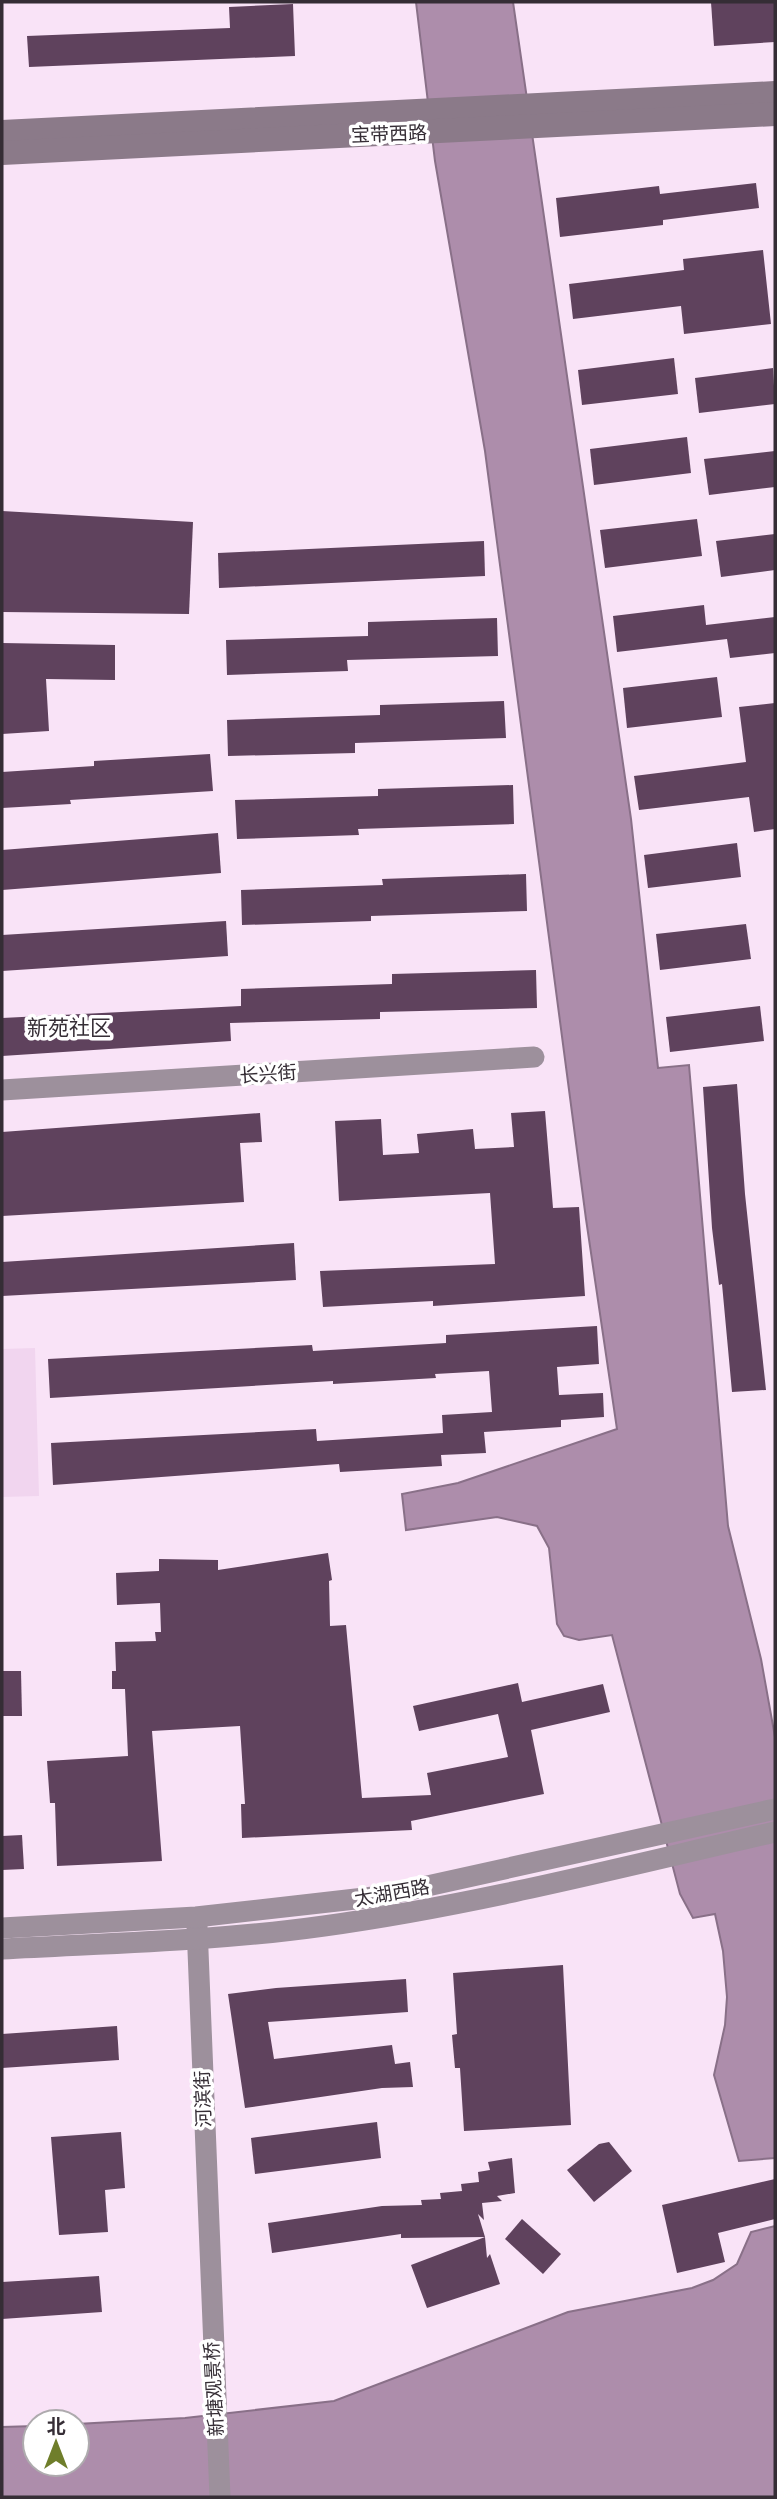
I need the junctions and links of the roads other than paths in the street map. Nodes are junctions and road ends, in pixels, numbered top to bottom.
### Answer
1 (775, 93) edge
2 (775, 114) edge
3 (541, 116) junction
4 (419, 121) junction
5 (2, 132) edge
6 (2, 153) edge
7 (534, 1057) dead end
8 (2, 1090) edge
9 (775, 1809) edge
10 (775, 1832) edge
11 (664, 1847) junction
12 (2, 1928) edge
13 (197, 1928) junction
14 (2, 1949) edge
15 (209, 2281) joint
16 (220, 2497) edge

1 - 3 main road, 宝带西路
2 - 3 main road, 宝带西路
3 - 4 main road, 宝带西路
4 - 5 main road, 宝带西路
4 - 6 main road, 宝带西路
7 - 8 main road, 长兴街
9 - 11 main road, 太湖西路
10 - 11 main road, 太湖西路
11 - 13 main road, 太湖西路
12 - 13 main road, 太湖西路
13 - 14 main road, 太湖西路
13 - 15 main road, 河滨街
15 - 16 main road, 新塘观景桥

